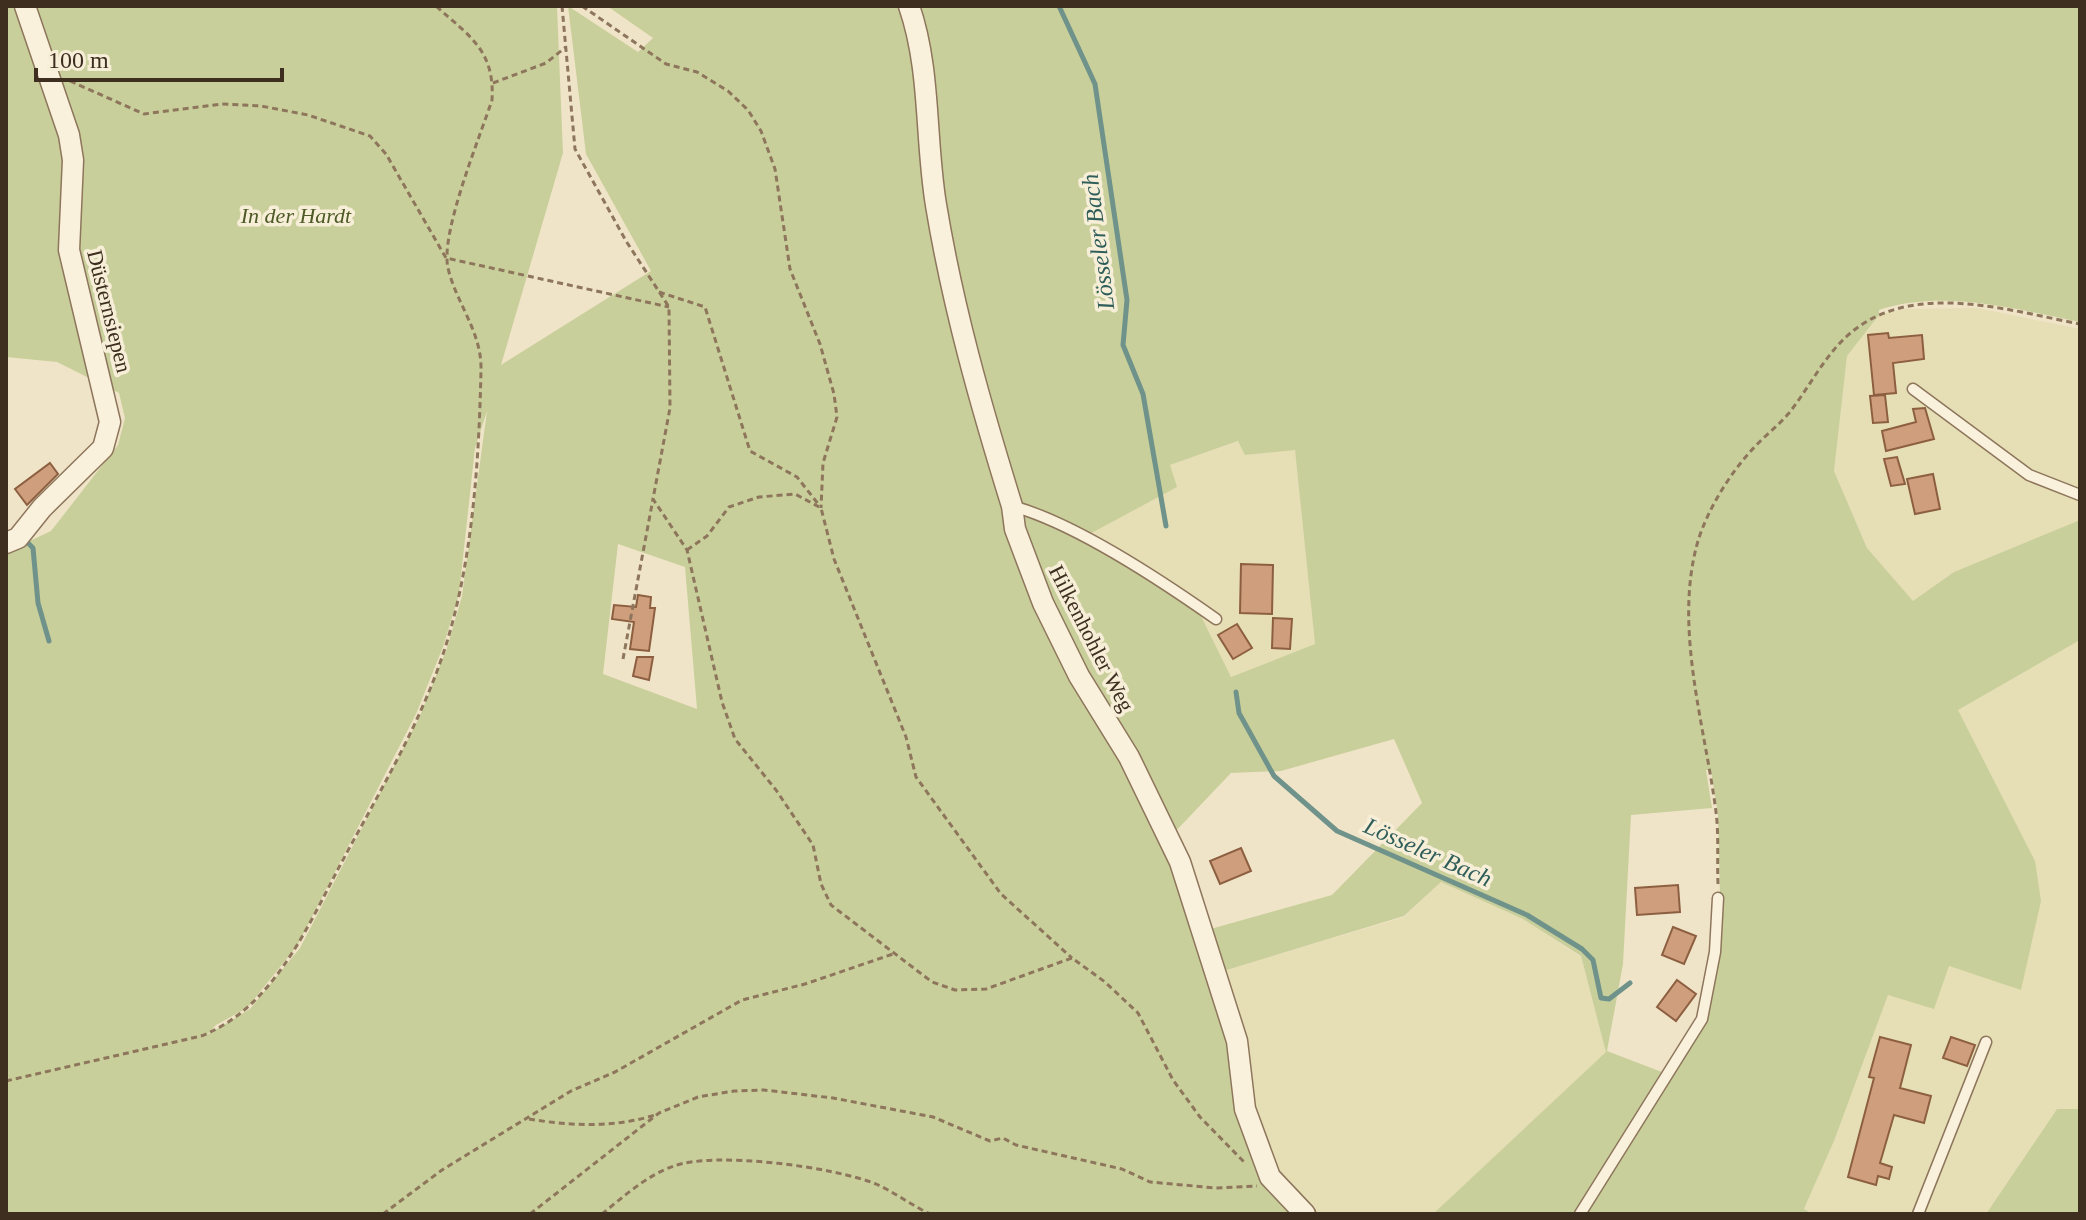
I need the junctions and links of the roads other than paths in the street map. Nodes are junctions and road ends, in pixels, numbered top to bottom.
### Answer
1 (25, 6) edge
2 (909, 6) edge
3 (1913, 389) dead end
4 (2080, 495) edge
5 (1012, 506) junction
6 (6, 543) edge
7 (1216, 619) dead end
8 (1718, 898) road end
9 (1986, 1042) dead end
10 (1305, 1214) edge
11 (1580, 1214) edge
12 (1918, 1214) edge

1 - 6 street, Düsternsiepen
2 - 5 street, Hilkenhohler Weg
3 - 4 lane
5 - 7 lane
5 - 10 street, Hilkenhohler Weg
8 - 11 lane
9 - 12 lane

